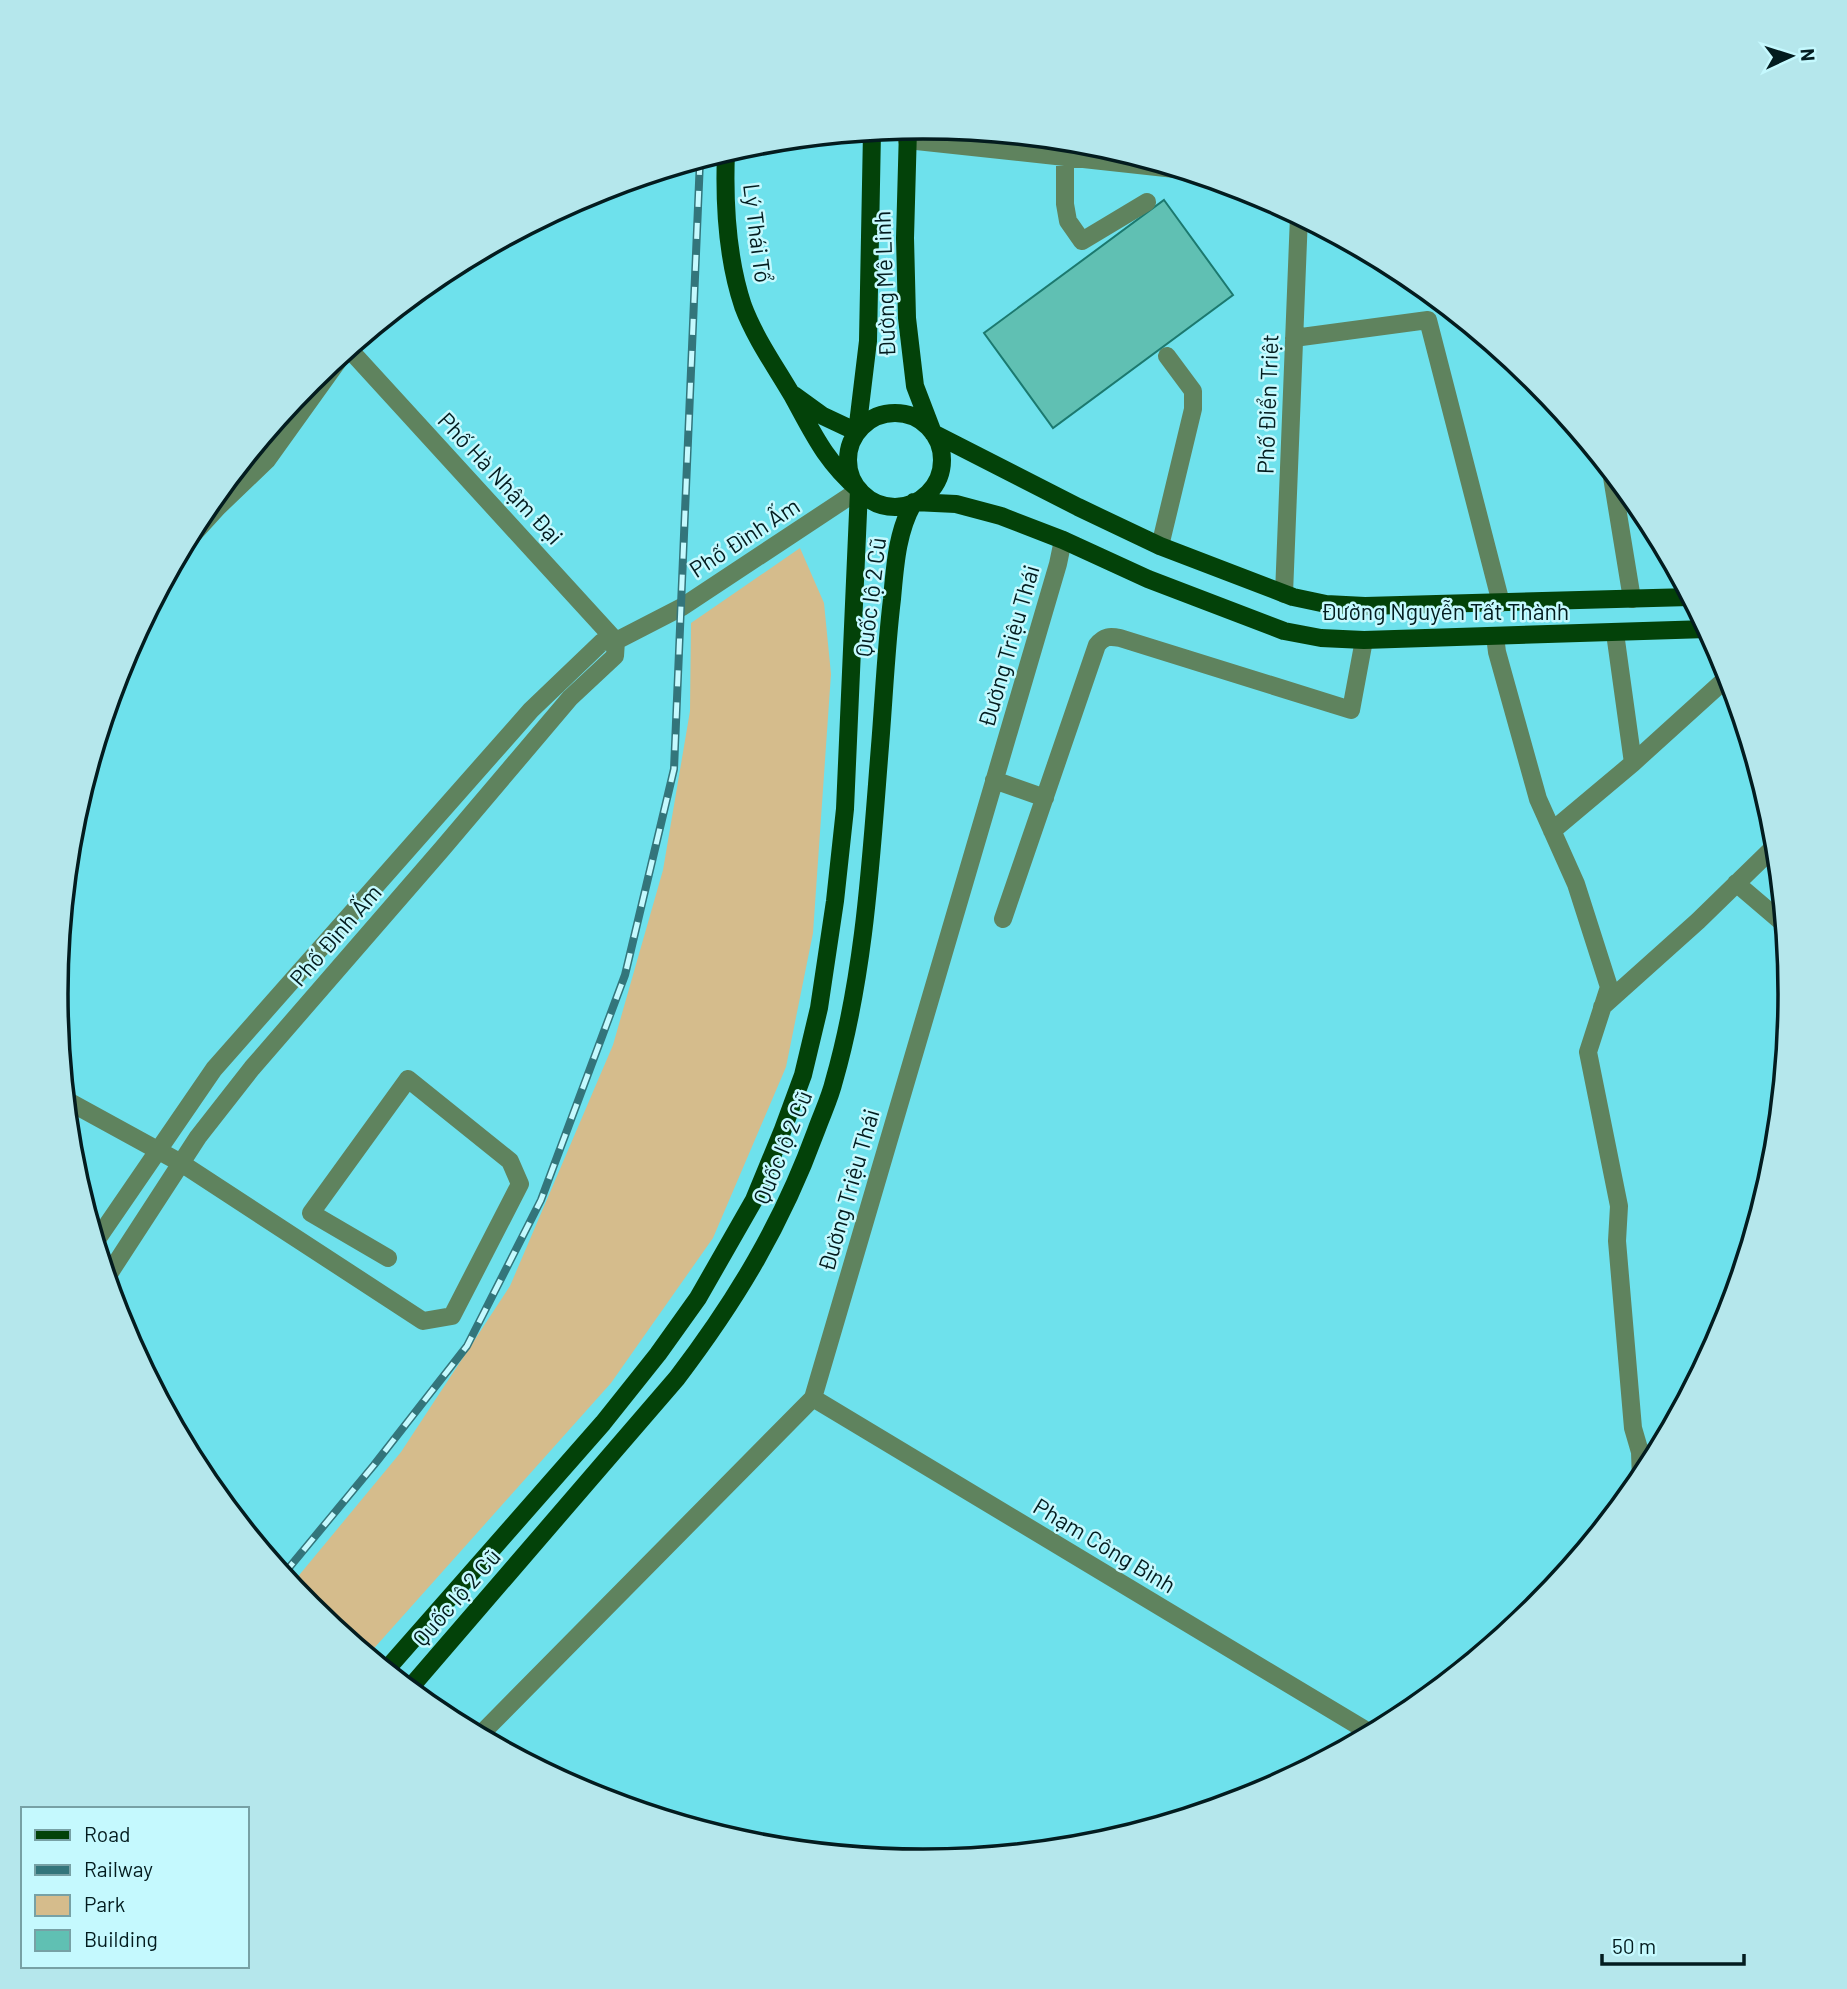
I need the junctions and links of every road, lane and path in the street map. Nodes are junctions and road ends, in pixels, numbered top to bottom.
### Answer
1 (908, 140) edge
2 (946, 140) edge
3 (872, 141) edge
4 (1084, 155) edge
5 (1065, 158) junction
6 (726, 163) edge
7 (1147, 202) dead end
8 (1299, 225) edge
9 (1294, 338) junction
10 (355, 356) edge
11 (1167, 356) dead end
12 (790, 392) junction
13 (312, 398) edge
14 (857, 432) junction
15 (933, 433) junction
16 (859, 490) junction
17 (1614, 491) edge
18 (227, 498) edge
19 (914, 502) junction
20 (1063, 540) junction
21 (1160, 546) junction
22 (1284, 594) junction
23 (1681, 597) edge
24 (1632, 599) junction
25 (1501, 603) junction
26 (1697, 629) edge
27 (1615, 633) junction
28 (1495, 636) junction
29 (616, 640) junction
30 (1364, 640) junction
31 (1720, 684) edge
32 (1633, 763) junction
33 (994, 780) junction
34 (1045, 798) junction
35 (1552, 831) junction
36 (1766, 854) edge
37 (1737, 883) junction
38 (1775, 917) edge
39 (1003, 919) dead end
40 (1602, 1007) junction
41 (76, 1105) edge
42 (158, 1149) junction
43 (181, 1163) junction
44 (102, 1232) edge
45 (388, 1258) dead end
46 (113, 1267) edge
47 (813, 1398) junction
48 (1647, 1451) edge
49 (392, 1664) edge
50 (415, 1682) edge
51 (1362, 1728) edge
52 (486, 1729) edge

1 - 15 main road, Đường Mê Linh
2 - 5 street
3 - 14 main road, Đường Mê Linh
4 - 5 street
5 - 7 street
6 - 12 main road, Lý Thái Tổ
8 - 9 street, Phố Điển Triệt
9 - 22 street, Phố Điển Triệt
9 - 25 street
10 - 29 street, Phố Hà Nhậm Đại
11 - 21 street
12 - 14 main road, Lý Thái Tổ
12 - 16 main road, Lý Thái Tổ
13 - 18 street
14 - 15 main road
14 - 16 main road
15 - 19 main road
15 - 21 main road, Đường Nguyễn Tất Thành
16 - 19 main road
16 - 29 street, Phố Đình Ấm
16 - 49 main road, Quốc lộ 2 Cũ
17 - 24 street
19 - 20 main road, Đường Nguyễn Tất Thành
19 - 50 main road, Quốc lộ 2 Cũ
20 - 30 main road, Đường Nguyễn Tất Thành
20 - 33 street, Đường Triệu Thái
21 - 22 main road, Đường Nguyễn Tất Thành
22 - 25 main road, Đường Nguyễn Tất Thành
23 - 24 main road, Đường Nguyễn Tất Thành
24 - 25 main road, Đường Nguyễn Tất Thành
26 - 27 main road, Đường Nguyễn Tất Thành
27 - 28 main road, Đường Nguyễn Tất Thành
27 - 32 street
28 - 30 main road, Đường Nguyễn Tất Thành
28 - 35 street
29 - 42 street, Phố Đình Ấm
29 - 43 street, Phố Đình Ấm
30 - 34 street
31 - 32 street
32 - 35 street
33 - 34 street
33 - 47 street, Đường Triệu Thái
34 - 39 street
35 - 40 street
36 - 37 street
37 - 38 street
37 - 40 street
40 - 48 street
41 - 42 street
42 - 43 street
42 - 44 street, Phố Đình Ấm
43 - 45 street
43 - 46 street, Phố Đình Ấm
47 - 51 street, Phạm Công Bình
47 - 52 street, Đường Triệu Thái

